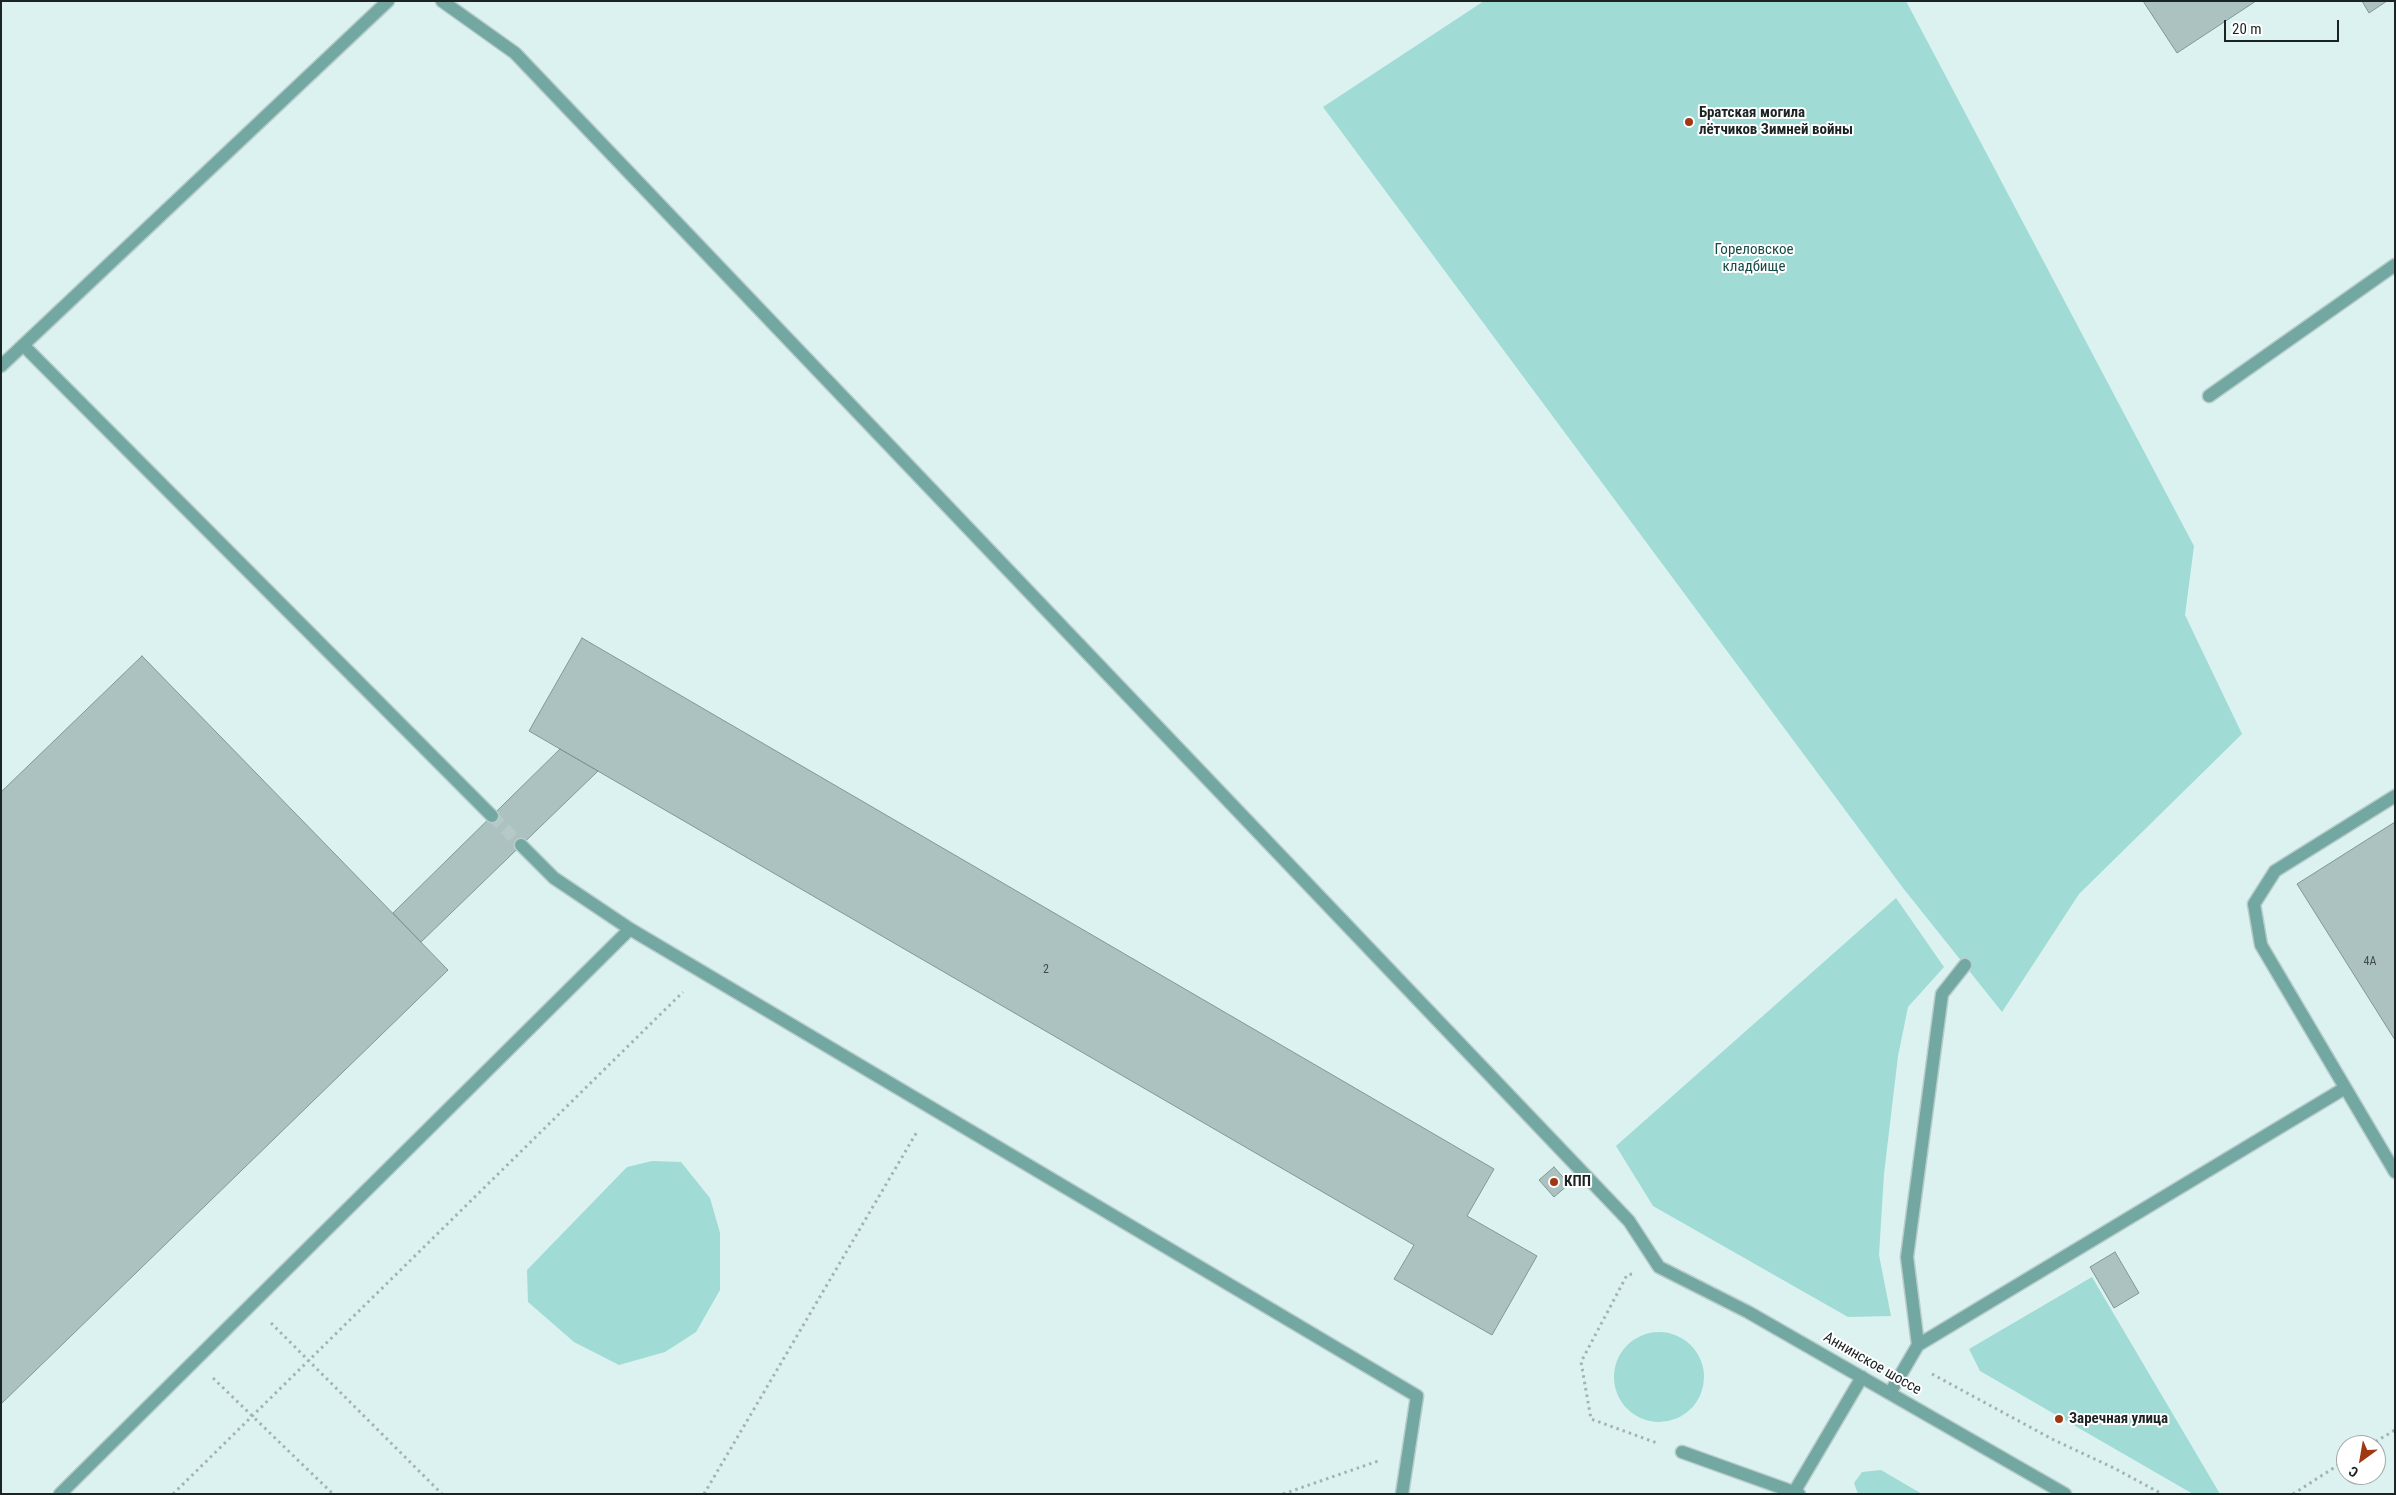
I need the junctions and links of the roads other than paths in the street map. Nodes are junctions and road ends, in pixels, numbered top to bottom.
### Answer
1 (388, 1) edge
2 (442, 1) edge
3 (2395, 265) edge
4 (23, 345) junction
5 (1, 366) edge
6 (2209, 396) dead end
7 (2395, 796) edge
8 (492, 816) tunnel mouth
9 (521, 845) tunnel mouth
10 (630, 928) junction
11 (1965, 965) dead end
12 (2346, 1088) junction
13 (2395, 1172) edge
14 (1918, 1345) junction
15 (1862, 1377) junction
16 (1890, 1393) junction
17 (1682, 1452) road end
18 (1796, 1493) edge
19 (60, 1494) edge
20 (1402, 1494) edge
21 (2065, 1494) edge

1 - 4 street
2 - 15 street, Аннинское шоссе
3 - 6 street
4 - 5 street
4 - 8 street
7 - 12 street
9 - 10 street
10 - 19 street
10 - 20 street
11 - 14 street
12 - 13 street
12 - 14 street
14 - 16 street
15 - 16 street, Аннинское шоссе
15 - 18 street
16 - 21 street, Аннинское шоссе
17 - 18 street

